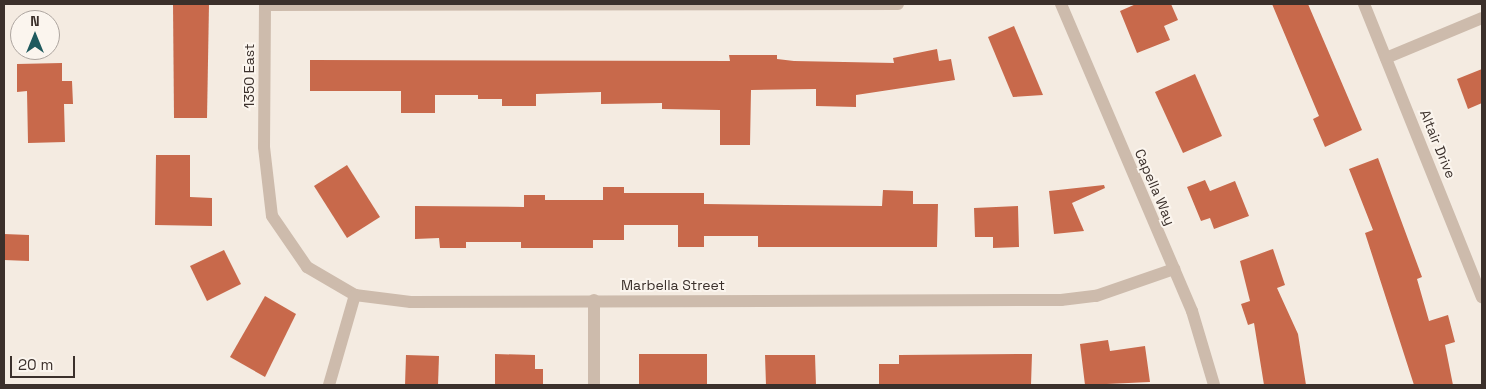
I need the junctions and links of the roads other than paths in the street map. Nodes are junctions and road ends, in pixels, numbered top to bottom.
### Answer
1 (265, 4) edge
2 (898, 4) edge
3 (1061, 4) edge
4 (1364, 4) edge
5 (1482, 18) edge
6 (1386, 58) junction
7 (264, 148) joint
8 (1174, 269) junction
9 (355, 295) junction
10 (1482, 298) edge
11 (594, 300) junction
12 (329, 385) edge
13 (594, 385) edge
14 (1214, 385) edge

1 - 2 street
1 - 7 street, 1350 East
3 - 8 street, Capella Way
4 - 6 street, Altair Drive
5 - 6 street
6 - 10 street, Altair Drive
7 - 9 street, Marbella Street
8 - 11 street, Marbella Street
8 - 14 street, Capella Way
9 - 11 street, Marbella Street
9 - 12 street
11 - 13 street

